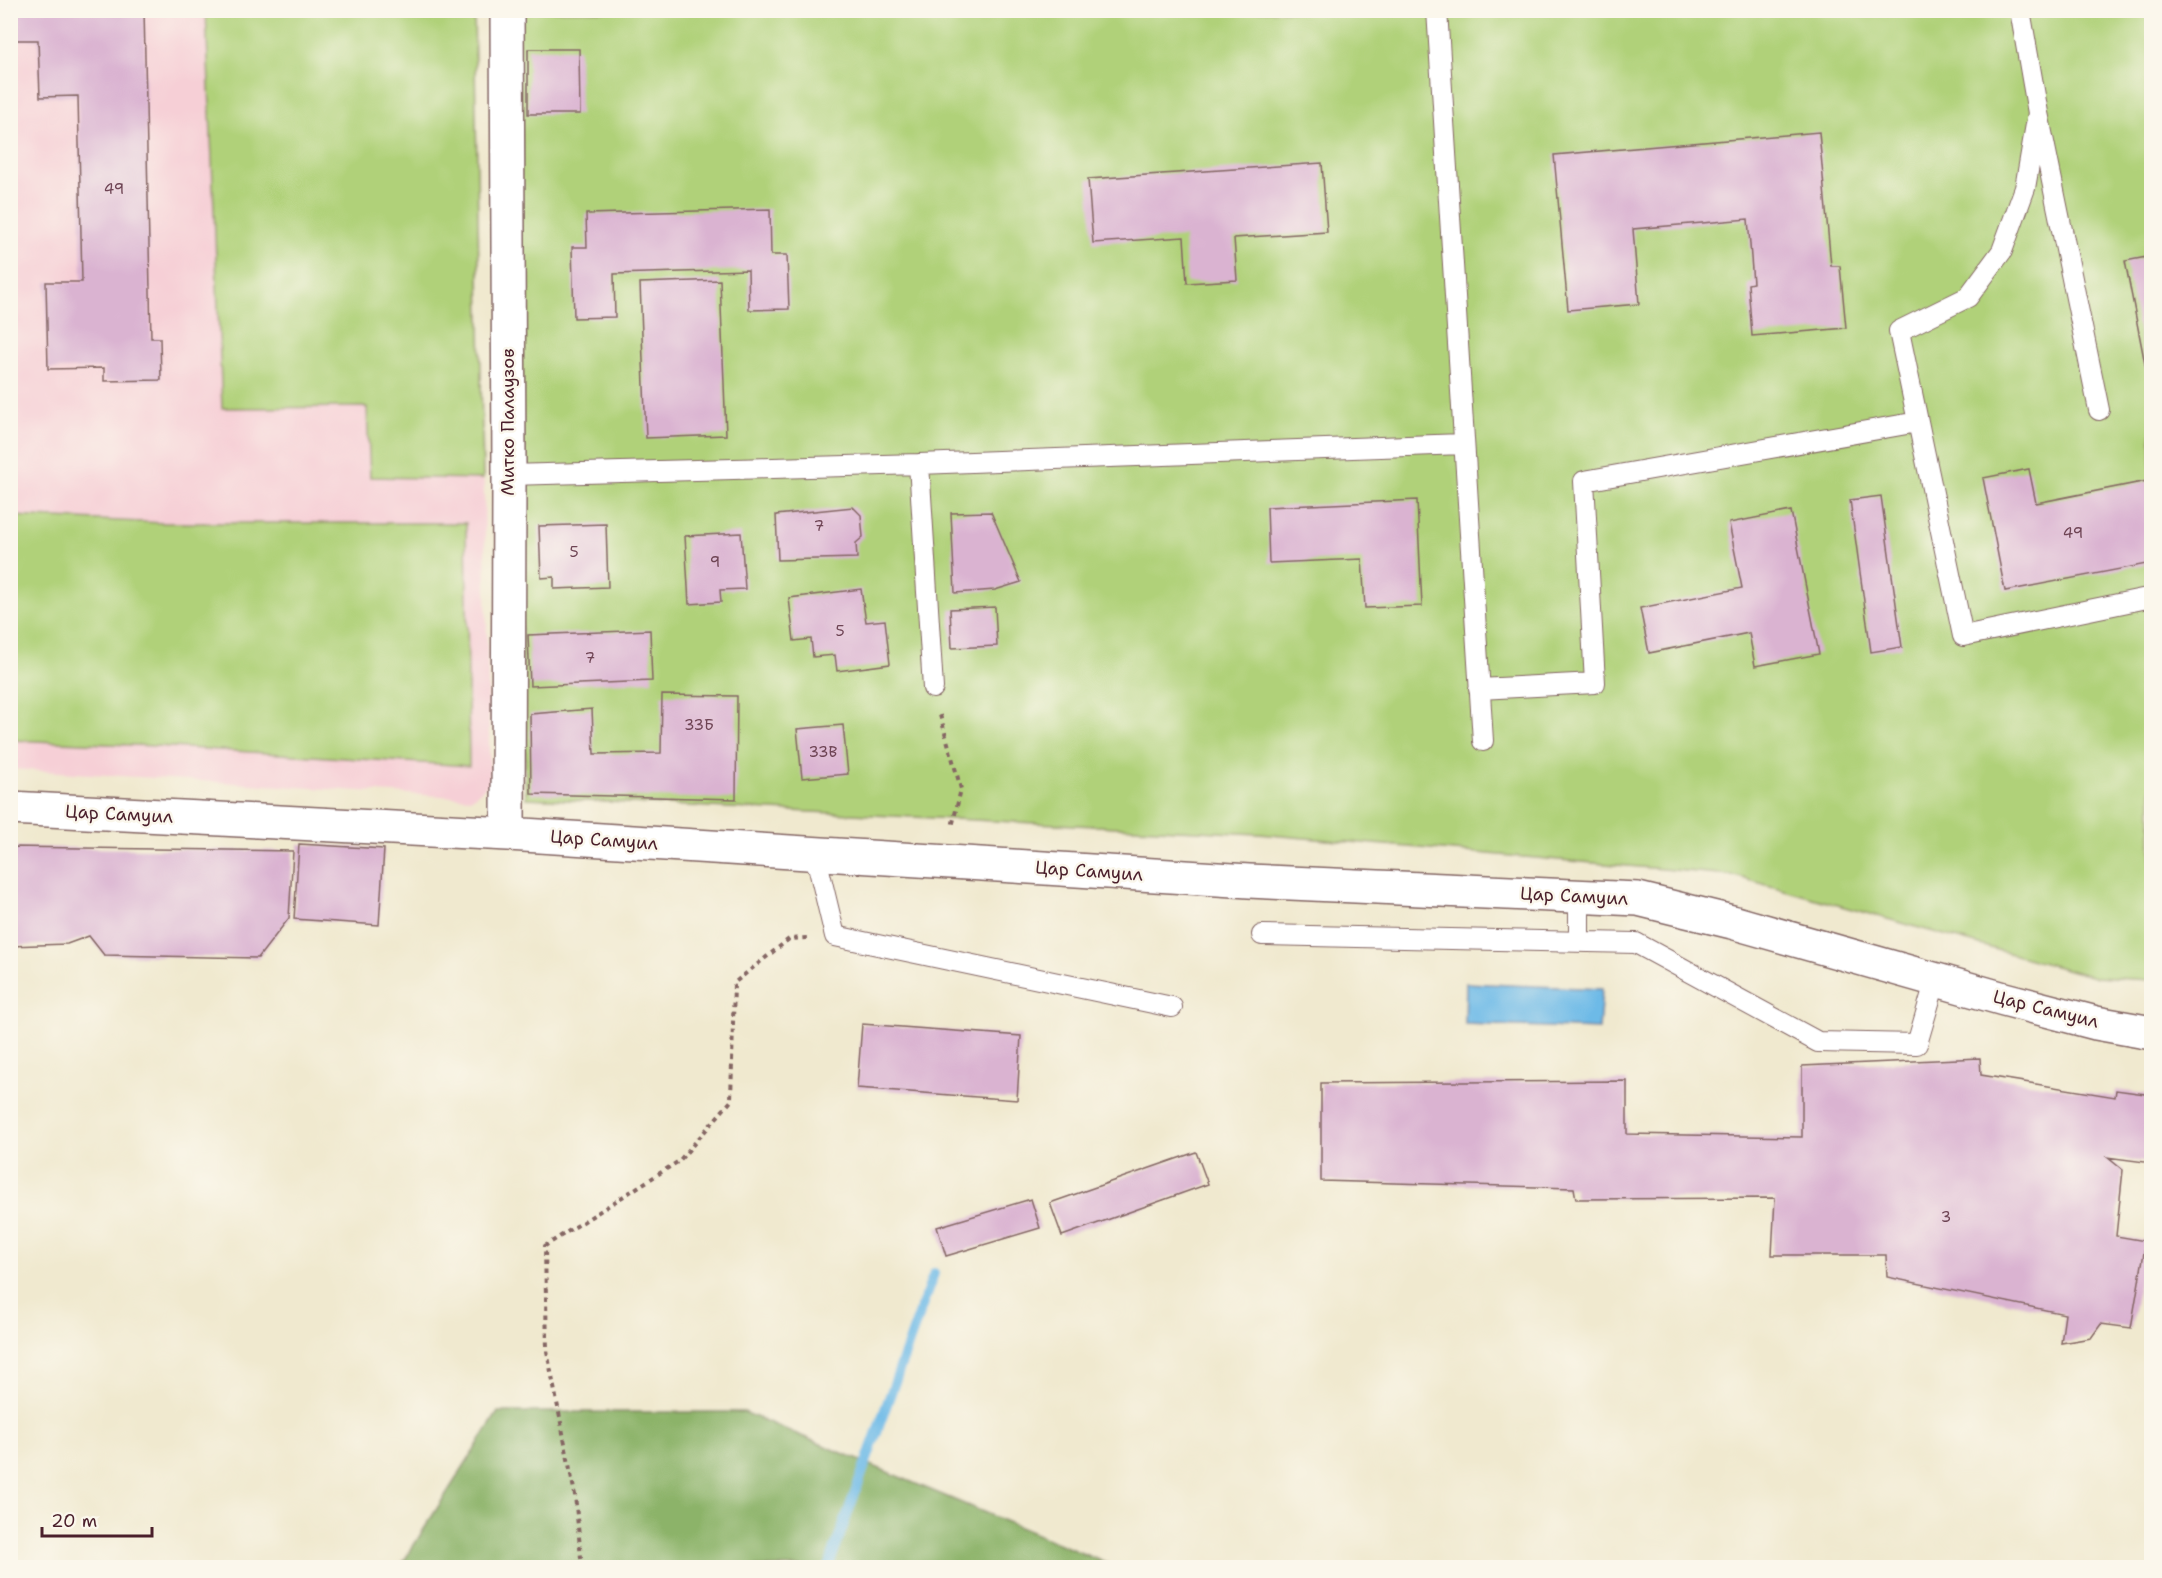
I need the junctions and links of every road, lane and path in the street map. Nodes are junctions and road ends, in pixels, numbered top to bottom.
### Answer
1 (507, 10) edge
2 (1437, 10) edge
3 (2020, 10) edge
4 (2038, 113) junction
5 (2099, 411) dead end
6 (1918, 422) junction
7 (1463, 444) junction
8 (919, 464) junction
9 (509, 475) junction
10 (2151, 597) edge
11 (933, 688) joint
12 (1479, 689) junction
13 (1483, 741) dead end
14 (10, 808) edge
15 (508, 834) junction
16 (815, 854) junction
17 (944, 862) junction
18 (1579, 896) junction
19 (1262, 935) dead end
20 (835, 936) junction
21 (1580, 941) junction
22 (1936, 980) junction
23 (1172, 1007) dead end
24 (2151, 1033) edge
25 (582, 1568) edge

1 - 9 street, Митко Палаузов
2 - 7 lane
3 - 4 lane
4 - 5 lane
4 - 6 lane
6 - 10 lane
6 - 12 lane
7 - 8 lane
7 - 12 lane
8 - 9 lane
8 - 11 lane
9 - 15 street, Митко Палаузов
11 - 17 path
12 - 13 lane
14 - 15 street, Цар Самуил
15 - 16 street, Цар Самуил
16 - 17 street, Цар Самуил
16 - 20 lane
17 - 18 street, Цар Самуил
18 - 21 lane
18 - 22 street, Цар Самуил
19 - 21 lane
20 - 23 lane
20 - 25 path
21 - 22 lane
22 - 24 street, Цар Самуил

